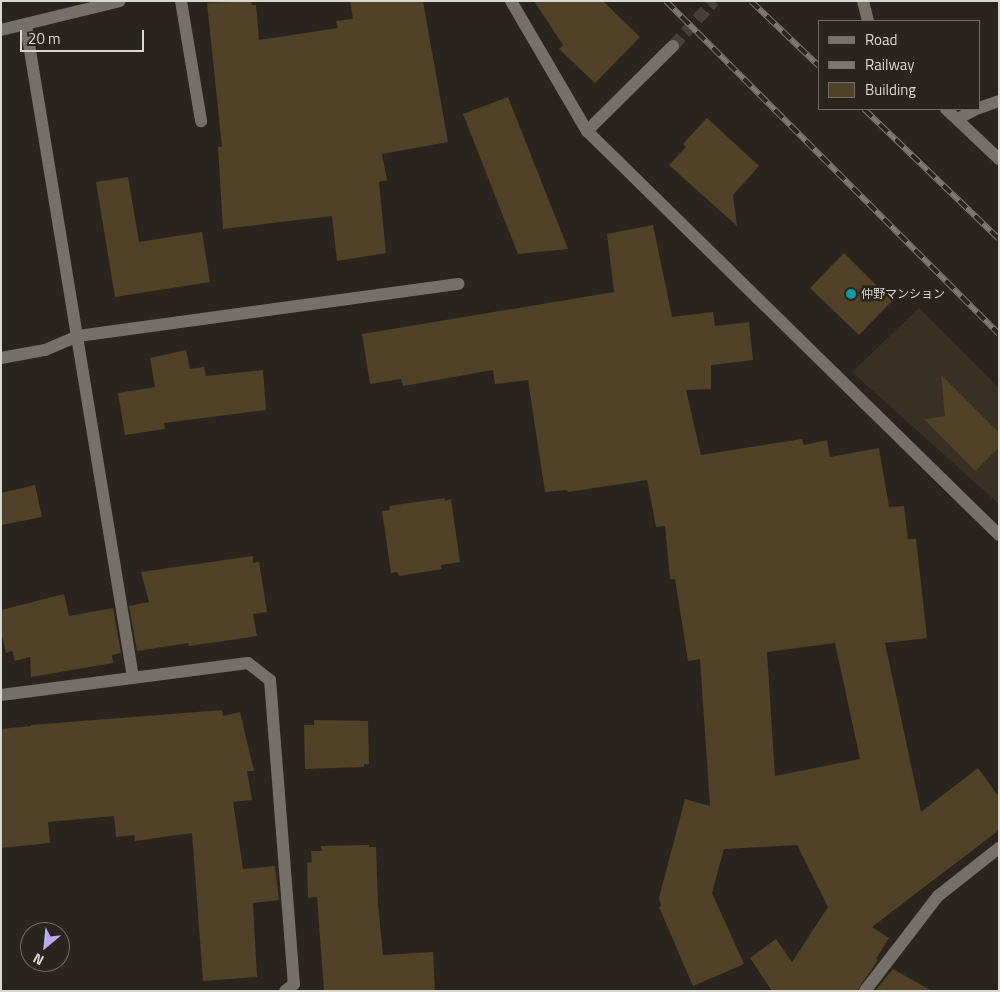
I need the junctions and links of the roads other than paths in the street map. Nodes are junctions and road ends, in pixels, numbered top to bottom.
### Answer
1 (120, 1) edge
2 (181, 1) edge
3 (511, 1) edge
4 (864, 1) edge
5 (868, 20) edge
6 (26, 26) junction
7 (1, 30) edge
8 (673, 46) tunnel mouth
9 (999, 101) edge
10 (980, 107) edge
11 (947, 110) edge
12 (974, 110) edge
13 (957, 119) junction
14 (200, 121) dead end
15 (587, 131) junction
16 (999, 159) edge
17 (458, 284) dead end
18 (78, 336) junction
19 (1, 358) edge
20 (999, 535) edge
21 (133, 677) junction
22 (1, 695) edge
23 (999, 848) edge
24 (285, 991) edge
25 (865, 991) edge

1 - 6 street
2 - 14 street
3 - 15 street
4 - 5 street
6 - 7 street
6 - 18 street
8 - 15 street
9 - 10 street
11 - 13 street
12 - 13 street
13 - 16 street
15 - 20 street
17 - 18 street
18 - 19 street
18 - 21 street
21 - 22 street
21 - 24 street
23 - 25 street

